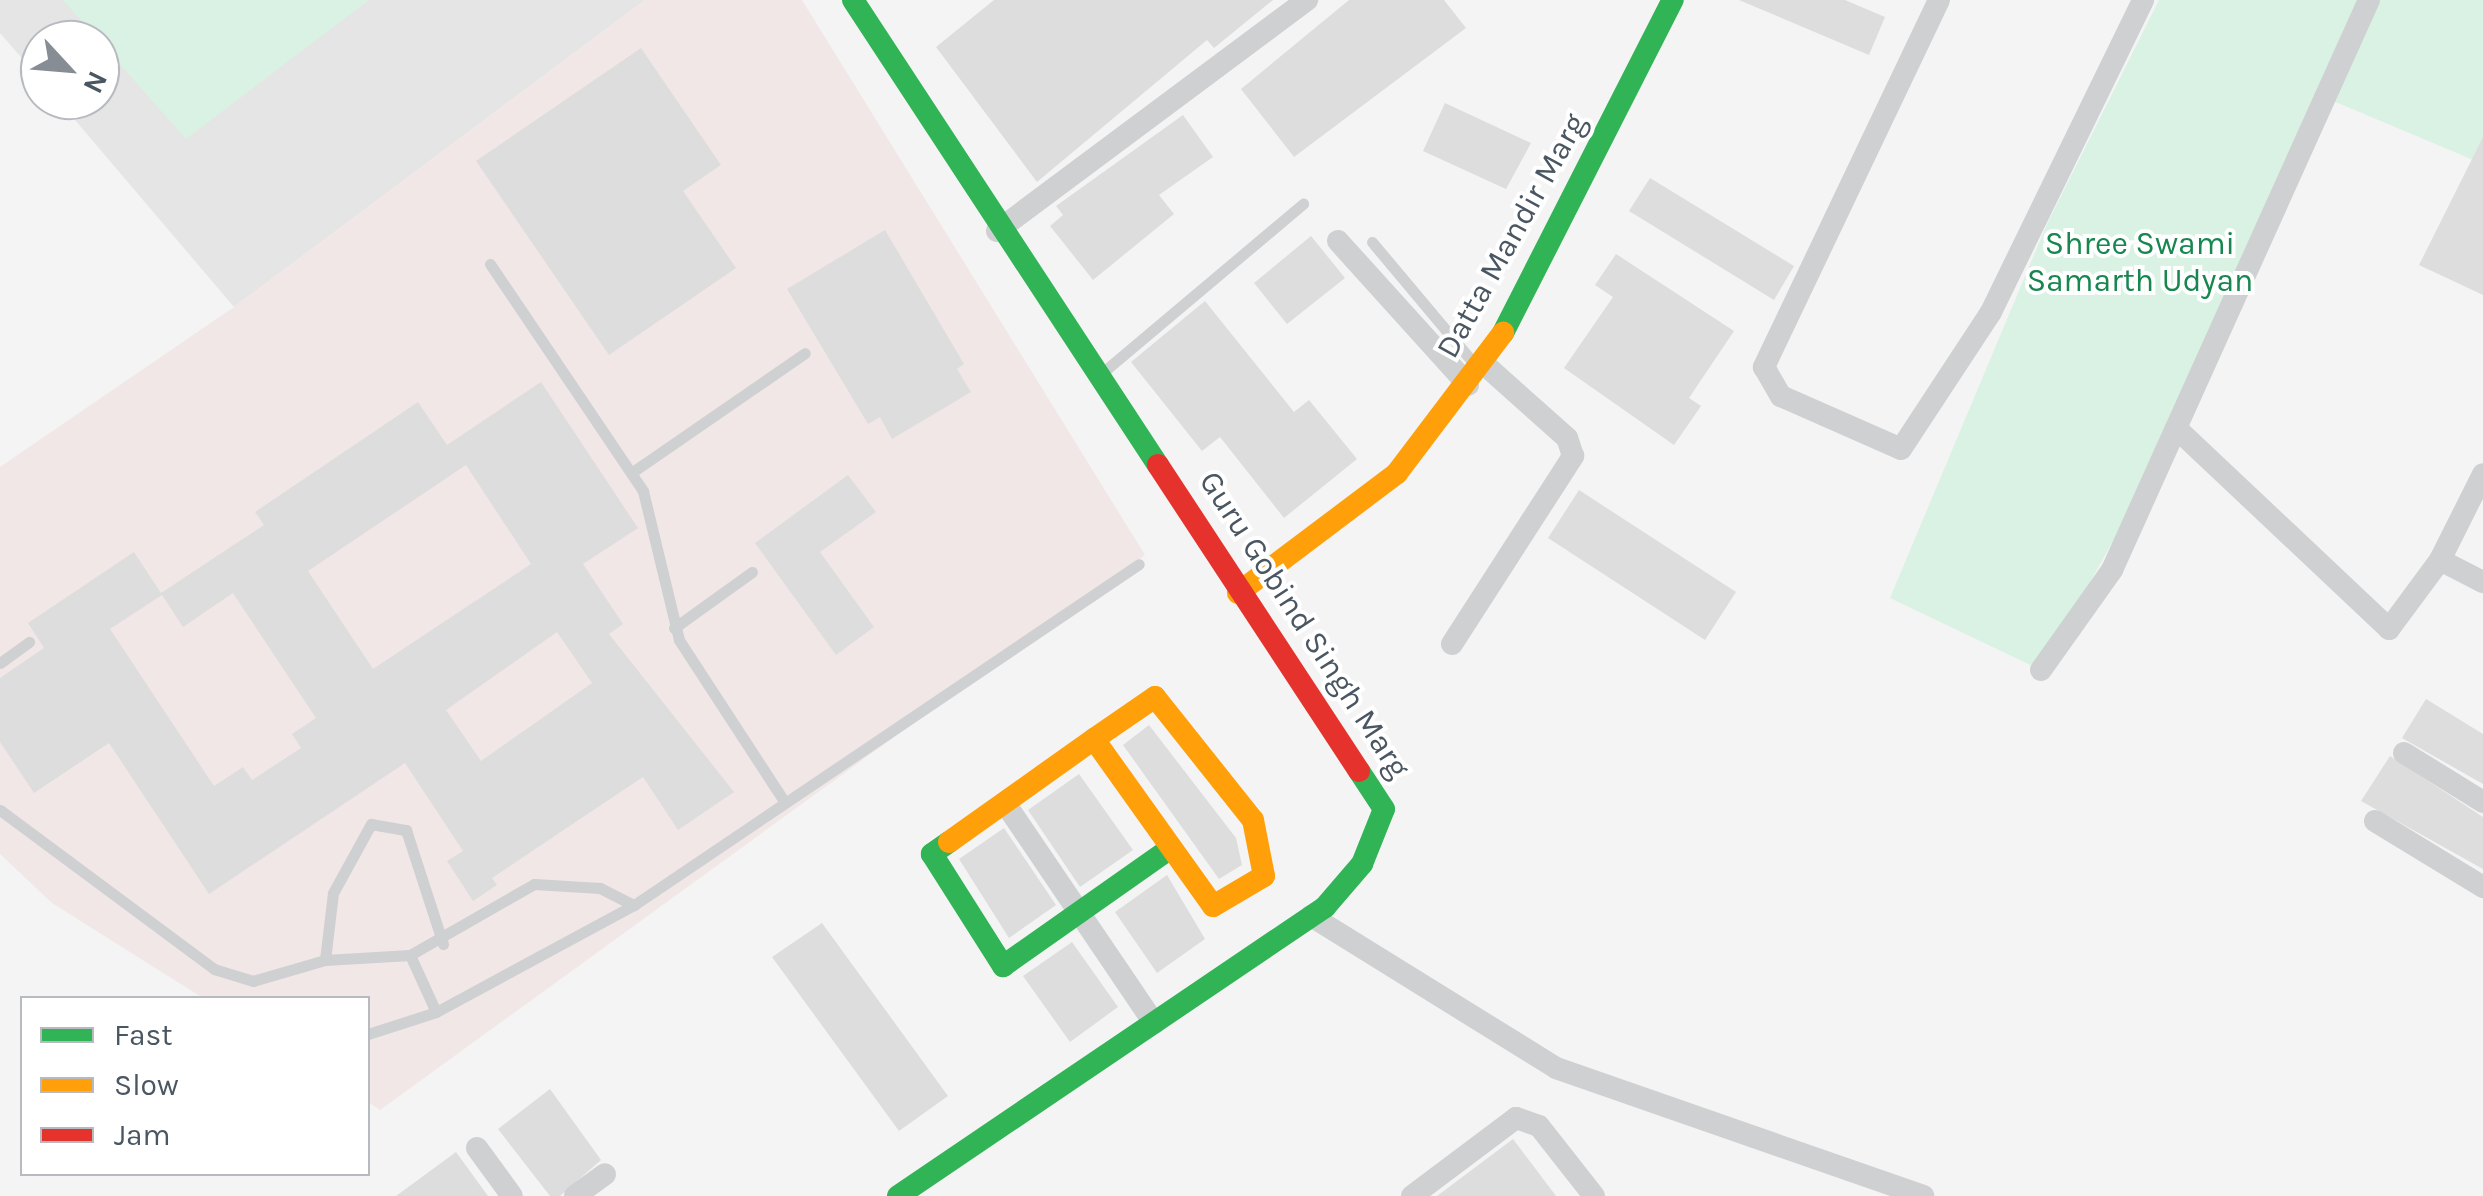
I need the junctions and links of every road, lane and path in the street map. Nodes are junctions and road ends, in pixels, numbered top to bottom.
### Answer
1 (853, 0) edge
2 (1307, 0) edge
3 (1674, 0) edge
4 (1938, 0) edge
5 (2143, 0) edge
6 (2369, 0) edge
7 (1303, 204) dead end
8 (998, 231) junction
9 (1338, 241) dead end
10 (1372, 242) dead end
11 (490, 264) dead end
12 (805, 353) dead end
13 (1477, 373) junction
14 (1099, 376) junction
15 (2176, 428) junction
16 (631, 474) junction
17 (2483, 474) edge
18 (2440, 560) junction
19 (1139, 564) dead end
20 (752, 572) dead end
21 (2483, 582) edge
22 (1238, 593) junction
23 (674, 628) junction
24 (30, 642) dead end
25 (1452, 644) dead end
26 (0, 663) edge
27 (2041, 670) dead end
28 (1094, 739) junction
29 (2404, 753) dead end
30 (782, 798) junction
31 (2483, 802) edge
32 (1004, 803) junction
33 (0, 810) edge
34 (2375, 821) dead end
35 (1171, 848) junction
36 (2483, 886) edge
37 (634, 905) junction
38 (1081, 915) junction
39 (1311, 916) junction
40 (443, 944) junction
41 (410, 955) junction
42 (325, 960) junction
43 (253, 981) junction
44 (249, 996) edge
45 (436, 1012) junction
46 (1154, 1022) junction
47 (370, 1033) edge
48 (477, 1148) dead end
49 (605, 1174) dead end
50 (512, 1196) edge
51 (576, 1196) edge
52 (898, 1196) edge
53 (1412, 1196) edge
54 (1594, 1196) edge
55 (1923, 1196) edge

1 - 8 street, Guru Gobind Singh Marg
2 - 8 street
3 - 13 street, Datta Mandir Marg
4 - 5 street
6 - 15 street
7 - 14 lane
8 - 14 street, Guru Gobind Singh Marg
9 - 13 street
10 - 13 lane
11 - 16 lane
12 - 16 lane
13 - 22 street, Datta Mandir Marg
13 - 25 street
14 - 22 street, Guru Gobind Singh Marg
15 - 18 street
15 - 27 street
16 - 23 lane
17 - 18 street
18 - 21 street
19 - 30 lane
20 - 23 lane
22 - 39 street, Guru Gobind Singh Marg
23 - 30 lane
24 - 26 lane
28 - 32 street
28 - 35 street
28 - 35 street
29 - 31 street
30 - 37 lane
32 - 38 street
32 - 38 street
33 - 43 lane
34 - 36 street
35 - 38 street
37 - 40 lane
37 - 45 lane
38 - 46 street
39 - 46 street, Guru Gobind Singh Marg
39 - 55 street
40 - 41 lane
40 - 42 lane
41 - 42 lane
41 - 45 lane
42 - 43 lane
43 - 44 lane
45 - 47 lane
46 - 52 street, Guru Gobind Singh Marg
48 - 50 street
49 - 51 street
53 - 54 street

